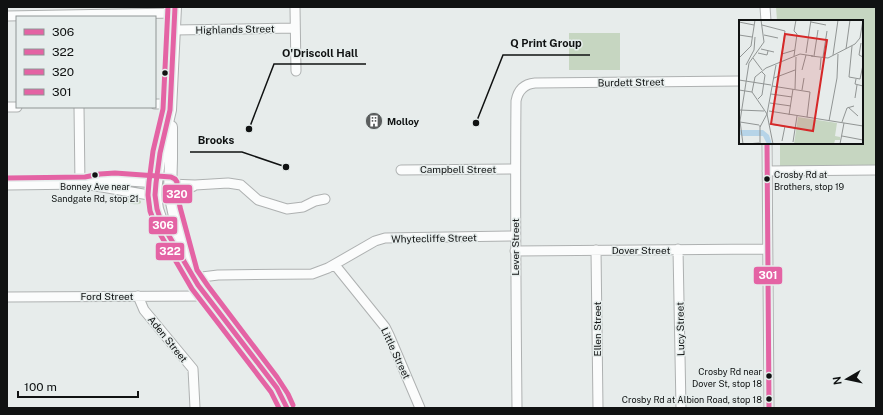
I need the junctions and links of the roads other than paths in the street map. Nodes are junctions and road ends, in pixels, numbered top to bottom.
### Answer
1 (295, 7) edge
2 (765, 7) edge
3 (175, 10) edge
4 (7, 16) edge
5 (766, 20) edge
6 (295, 28) junction
7 (174, 30) junction
8 (296, 71) dead end
9 (739, 81) edge
10 (522, 88) joint
11 (156, 104) edge
12 (170, 107) junction
13 (79, 108) edge
14 (766, 144) edge
15 (515, 169) junction
16 (400, 170) dead end
17 (876, 170) edge
18 (767, 171) junction
19 (83, 184) junction
20 (7, 185) edge
21 (156, 189) junction
22 (170, 189) junction
23 (325, 199) dead end
24 (515, 236) junction
25 (678, 249) junction
26 (767, 249) junction
27 (596, 250) junction
28 (515, 251) junction
29 (335, 265) junction
30 (192, 276) junction
31 (138, 296) junction
32 (206, 296) junction
33 (7, 297) edge
34 (195, 408) edge
35 (287, 408) edge
36 (420, 408) edge
37 (516, 408) edge
38 (598, 408) edge
39 (681, 408) edge
40 (769, 408) edge

1 - 6 street
2 - 5 street
3 - 4 street
3 - 7 highway
6 - 7 street, Highlands Street
6 - 8 street
7 - 12 highway
9 - 10 street, Burdett Street
10 - 15 street, Lever Street
11 - 12 street
12 - 21 highway
12 - 22 highway
13 - 19 street
14 - 18 street
15 - 16 street, Campbell Street
15 - 24 street, Lever Street
17 - 18 street
18 - 26 street
19 - 20 street
19 - 21 street
19 - 21 street
21 - 22 highway
21 - 30 highway
22 - 23 street
22 - 30 highway
24 - 28 street, Lever Street
24 - 29 street, Whytecliffe Street
25 - 26 street, Dover Street
25 - 27 street, Dover Street
25 - 39 street, Lucy Street
26 - 40 street
27 - 28 street, Dover Street
27 - 38 street, Ellen Street
28 - 37 street, Lever Street
29 - 30 street, Whytecliffe Street
29 - 36 street, Little Street
30 - 32 highway
31 - 32 street, Ford Street
31 - 33 street, Ford Street
31 - 34 street, Aden Street
32 - 35 highway

